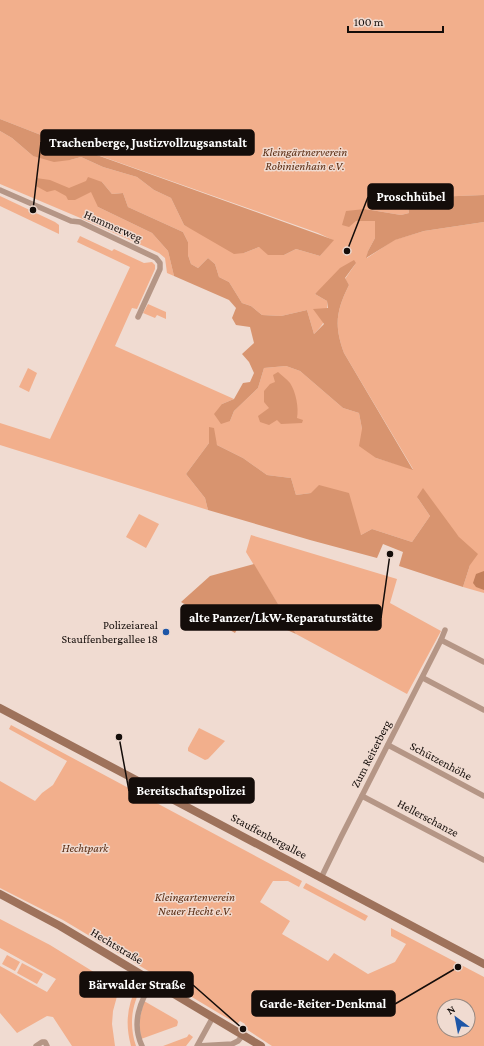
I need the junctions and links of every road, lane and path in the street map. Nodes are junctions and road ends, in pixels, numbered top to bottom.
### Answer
1 (0, 190) edge
2 (138, 317) dead end
3 (445, 630) dead end
4 (441, 640) junction
5 (484, 662) edge
6 (423, 678) junction
7 (0, 708) edge
8 (484, 710) edge
9 (388, 745) junction
10 (362, 796) junction
11 (484, 796) edge
12 (484, 860) edge
13 (321, 878) junction
14 (0, 894) edge
15 (484, 964) edge
16 (153, 981) junction
17 (213, 1017) junction
18 (243, 1035) junction
19 (36, 1046) edge
20 (48, 1046) edge
21 (142, 1046) edge
22 (197, 1046) edge
23 (261, 1046) edge

1 - 2 street, Hammerweg
3 - 4 street, Zum Reiterberg
4 - 5 street
4 - 6 street, Zum Reiterberg
6 - 8 street
6 - 9 street, Zum Reiterberg
7 - 13 main road, Stauffenbergallee
9 - 10 street, Zum Reiterberg
9 - 11 street, Schützenhöhe
10 - 12 street, Hellerschanze
10 - 13 street, Zum Reiterberg
13 - 15 main road, Stauffenbergallee
14 - 16 main road, Hechtstraße
16 - 17 main road, Hechtstraße
16 - 21 street
17 - 18 main road, Hechtstraße
17 - 22 street
18 - 22 street
18 - 23 main road, Hechtstraße
19 - 20 street

